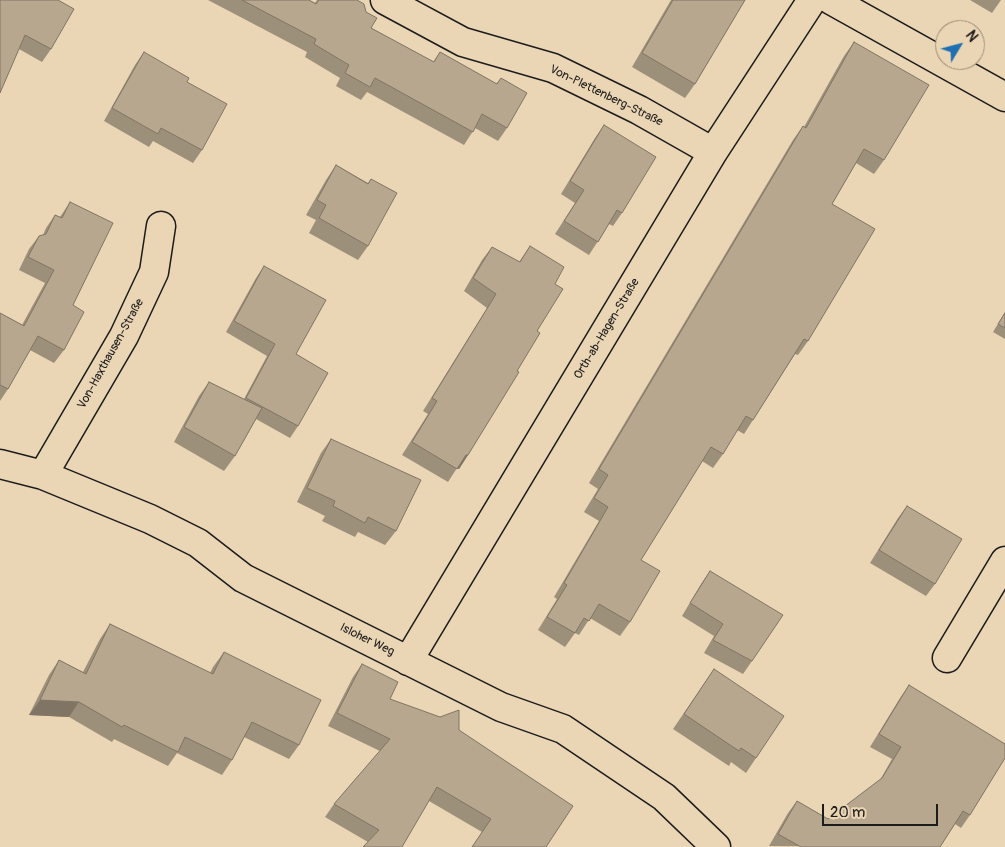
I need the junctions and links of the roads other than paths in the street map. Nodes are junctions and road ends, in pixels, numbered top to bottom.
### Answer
1 (385, 0) edge
2 (812, 0) edge
3 (831, 0) edge
4 (1005, 97) edge
5 (713, 152) junction
6 (161, 226) dead end
7 (0, 464) edge
8 (43, 475) junction
9 (1005, 562) edge
10 (947, 658) dead end
11 (408, 661) junction
12 (716, 847) edge

1 - 5 street, Von-Plettenberg-Straße
2 - 5 street, Orth-ab-Hagen-Straße
3 - 4 street
5 - 11 street, Orth-ab-Hagen-Straße
6 - 8 street, Von-Haxthausen-Straße
7 - 8 street, Isloher Weg
8 - 11 street, Isloher Weg
9 - 10 street
11 - 12 street, Isloher Weg

